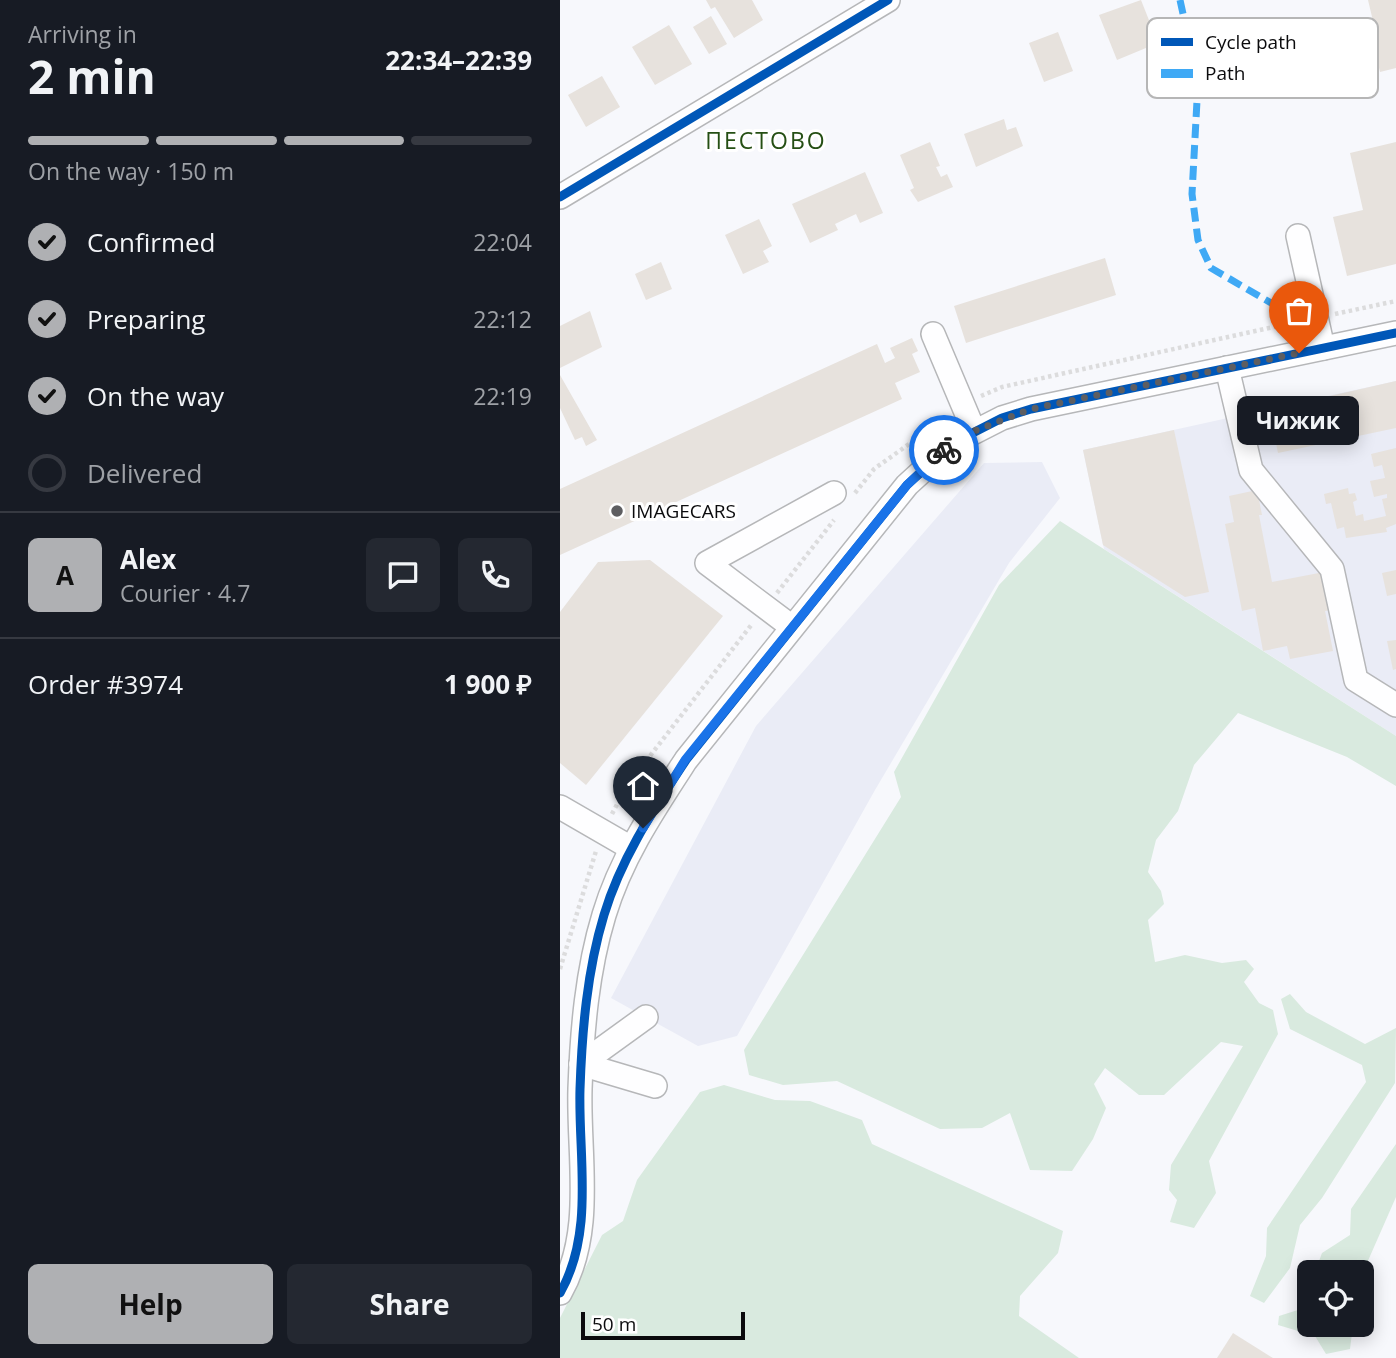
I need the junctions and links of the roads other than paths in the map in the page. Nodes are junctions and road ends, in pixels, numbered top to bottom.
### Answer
1 (888, 0) edge
2 (560, 197) edge
3 (1298, 236) dead end
4 (1396, 333) edge
5 (933, 334) dead end
6 (1323, 348) junction
7 (1227, 368) junction
8 (974, 431) junction
9 (834, 493) dead end
10 (792, 627) junction
11 (1396, 705) edge
12 (560, 807) edge
13 (631, 848) junction
14 (646, 1017) dead end
15 (581, 1064) junction
16 (655, 1086) dead end
17 (560, 1293) edge

1 - 2 street
3 - 6 street
4 - 6 street
5 - 8 street
6 - 7 street
7 - 8 street
7 - 11 street
8 - 10 street
9 - 10 street
10 - 13 street
12 - 13 street
13 - 15 street
14 - 15 street
15 - 16 street
15 - 17 street

